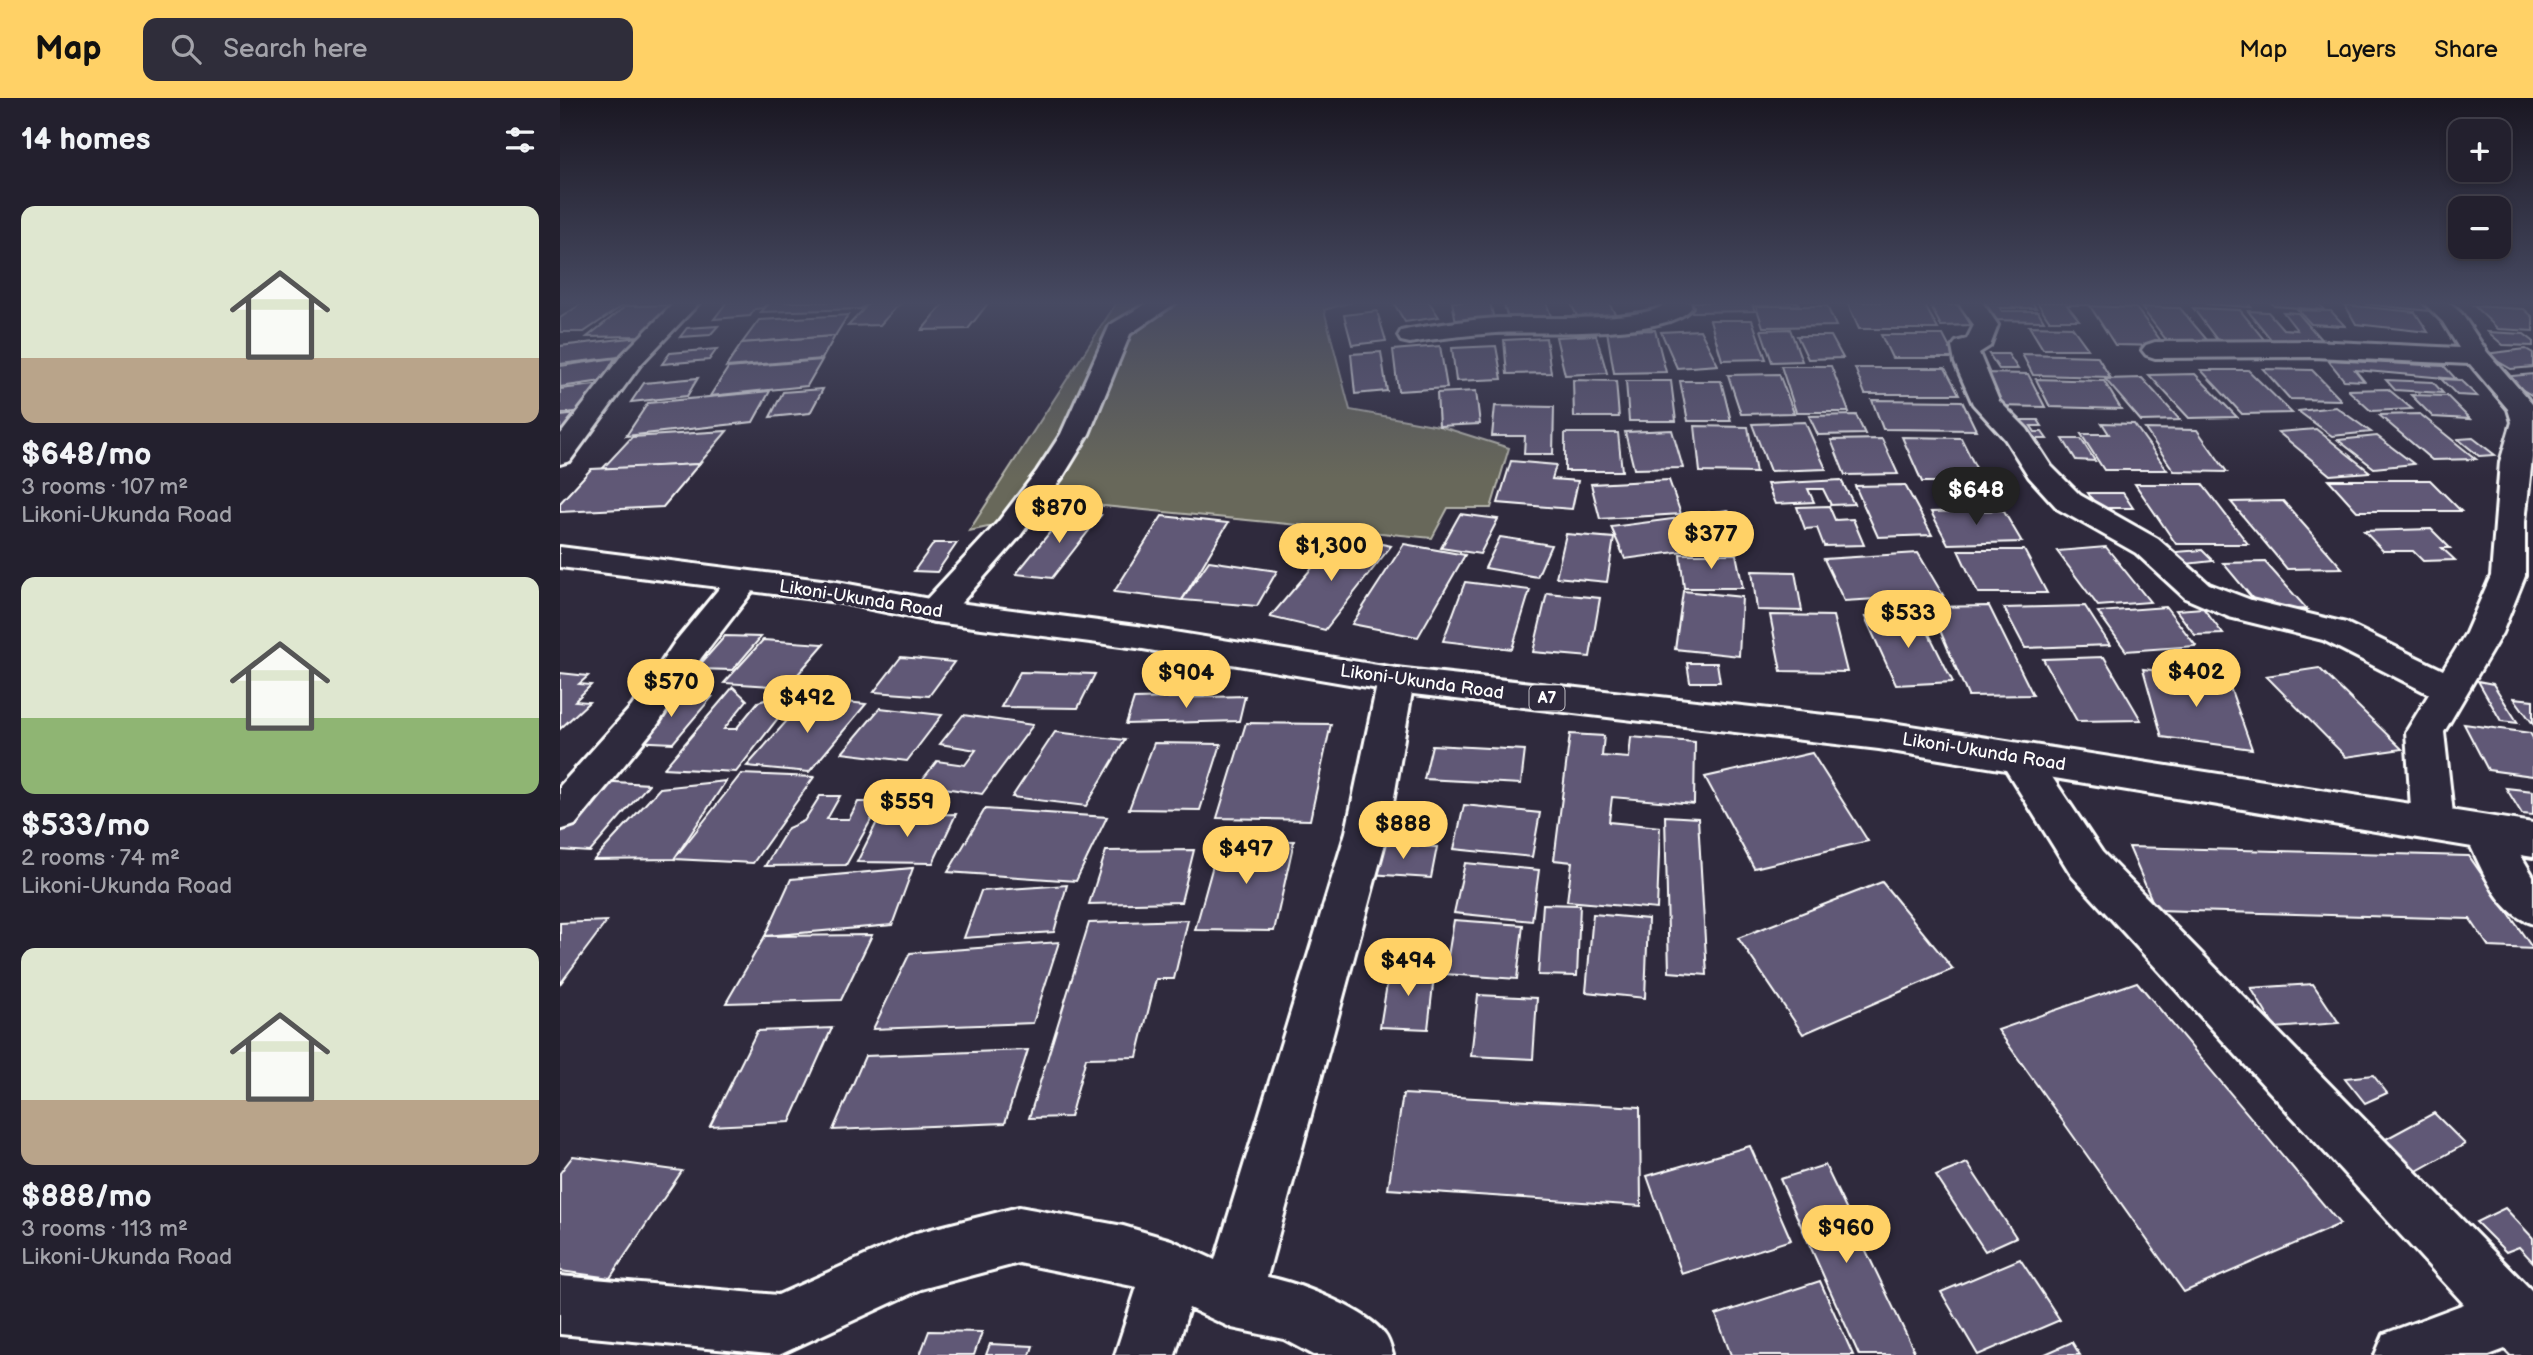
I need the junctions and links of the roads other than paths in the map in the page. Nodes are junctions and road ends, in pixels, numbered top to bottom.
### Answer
1 (631, 361) edge
2 (1106, 361) edge
3 (1969, 361) edge
4 (2480, 361) edge
5 (560, 456) edge
6 (560, 557) edge
7 (743, 581) junction
8 (936, 611) junction
9 (1396, 680) junction
10 (2450, 689) junction
11 (2018, 757) junction
12 (560, 814) edge
13 (2433, 823) junction
14 (2485, 832) junction
15 (2533, 840) edge
16 (2533, 906) edge
17 (1171, 1269) junction
18 (1232, 1299) junction
19 (560, 1305) edge
20 (2524, 1325) edge
21 (772, 1340) edge
22 (1145, 1355) edge
23 (1363, 1355) edge
24 (2404, 1355) edge

1 - 5 main road
2 - 8 main road
3 - 10 main road
4 - 10 main road
6 - 7 main road, Likoni-Ukunda Road / A7
7 - 8 main road, Likoni-Ukunda Road / A7
7 - 12 main road
8 - 9 main road, Likoni-Ukunda Road / A7
9 - 11 main road, Likoni-Ukunda Road / A7
9 - 18 main road
10 - 13 main road
11 - 13 main road, Likoni-Ukunda Road / A7
11 - 20 main road
13 - 14 main road, Likoni-Ukunda Road / A7
14 - 15 main road, Likoni-Ukunda Road / A7
14 - 16 main road
17 - 18 main road
17 - 21 main road
17 - 22 main road
18 - 23 main road
19 - 21 main road
20 - 24 main road

